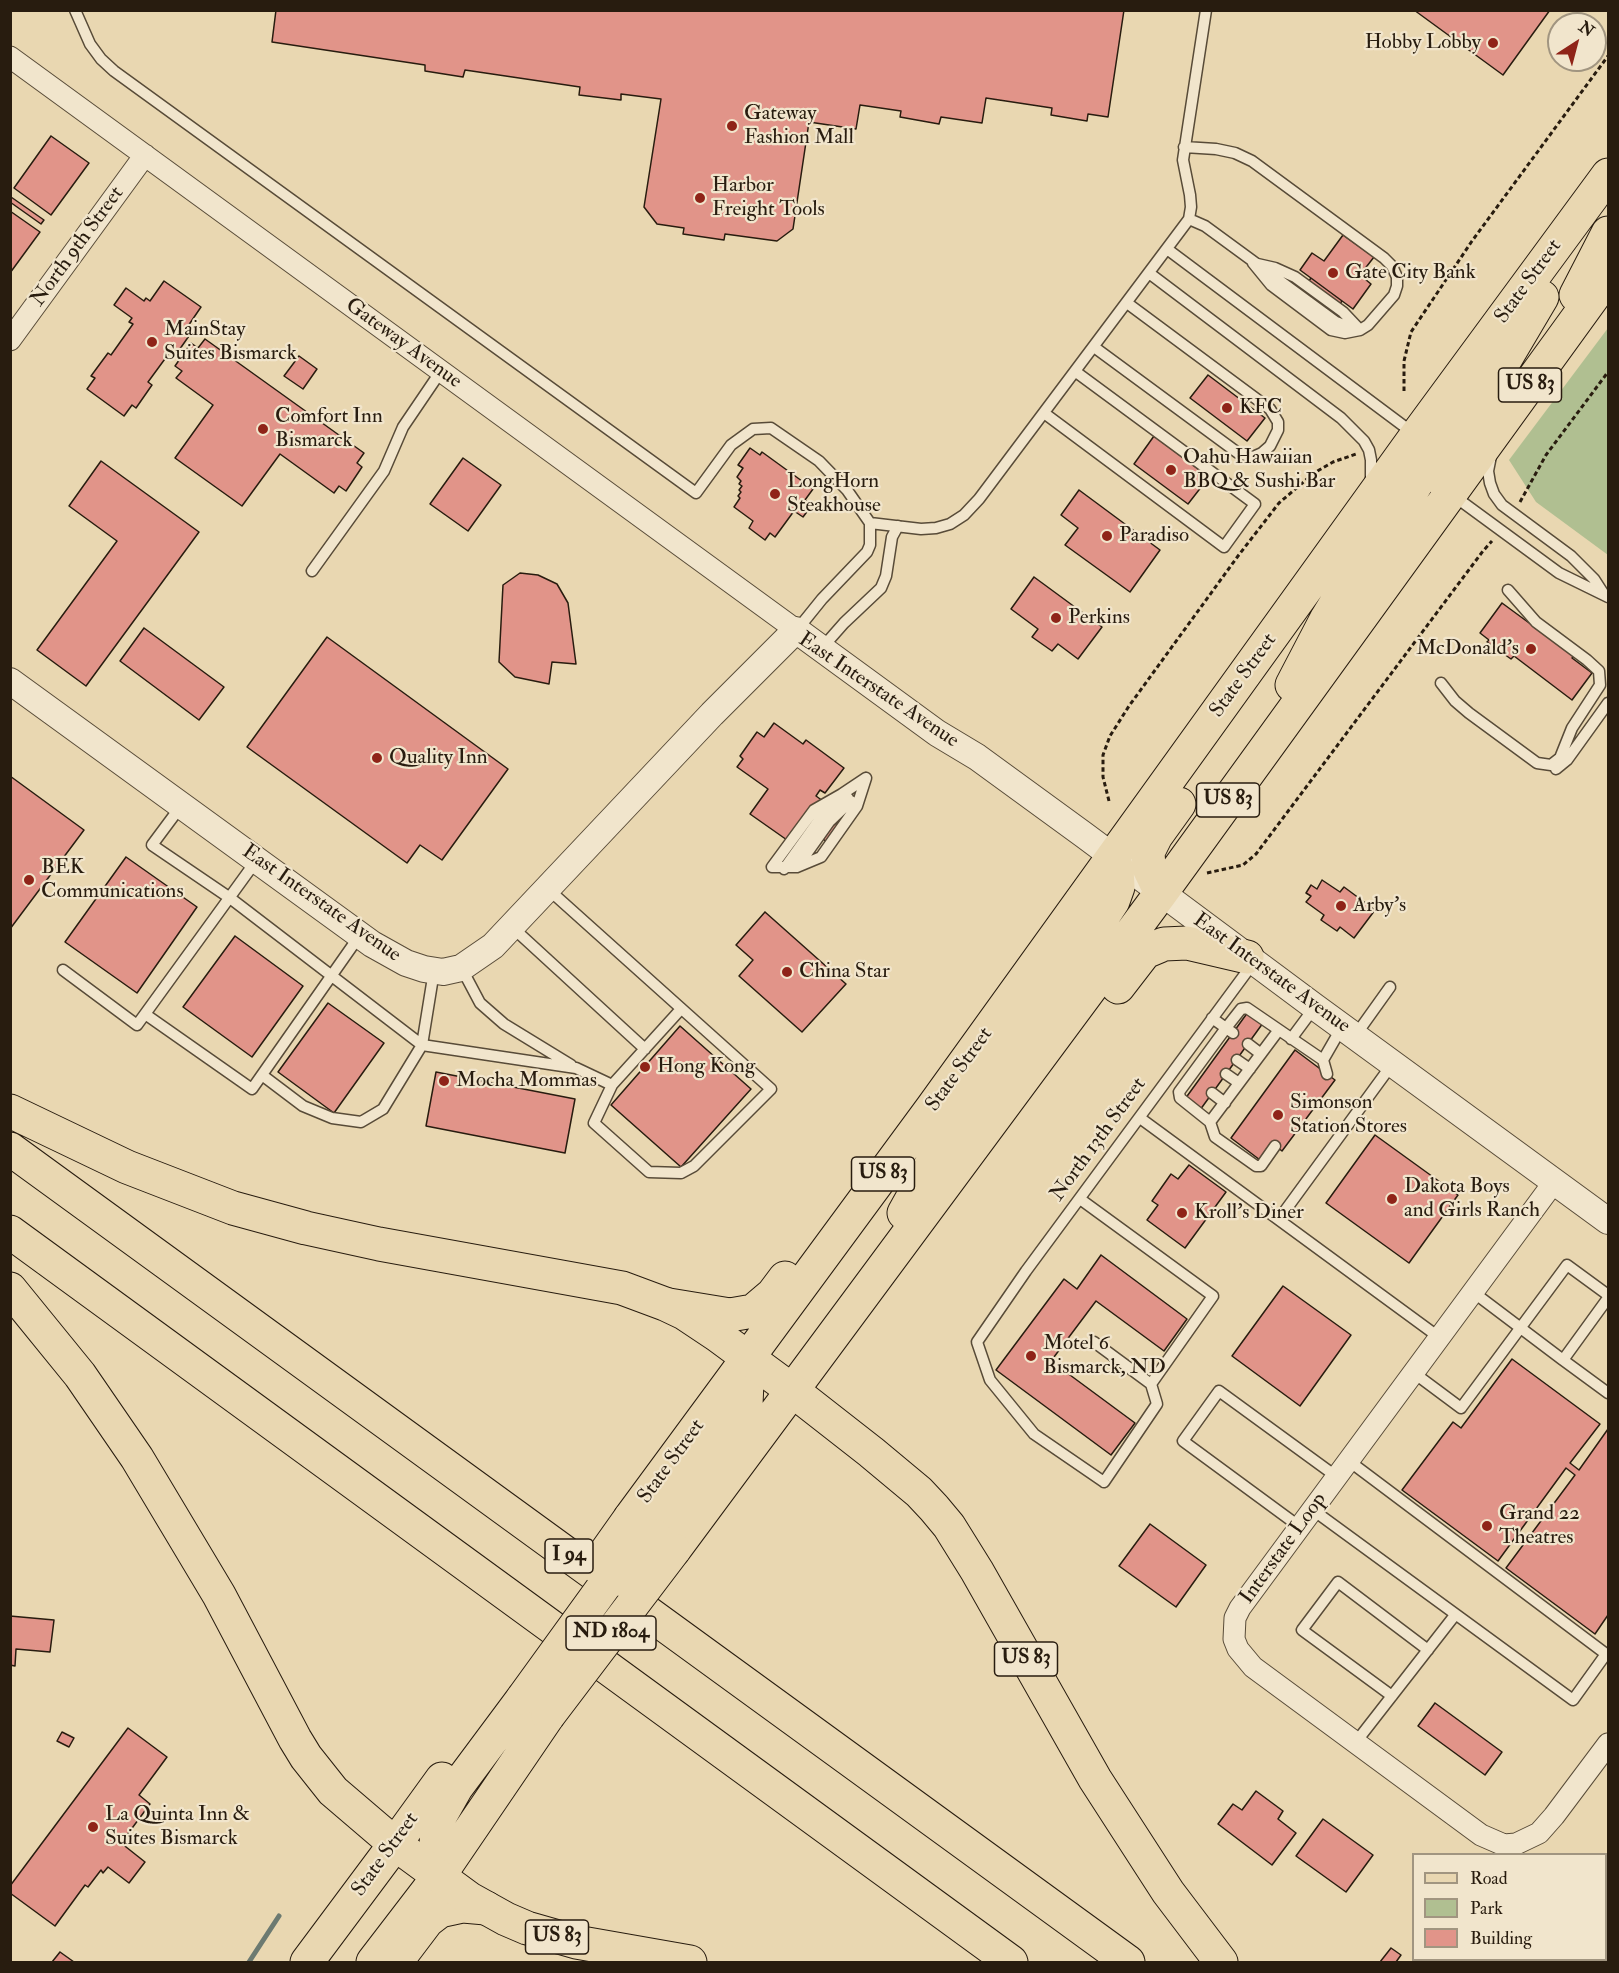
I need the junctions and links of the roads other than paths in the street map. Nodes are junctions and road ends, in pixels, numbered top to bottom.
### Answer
1 (75, 10) edge
2 (1206, 10) edge
3 (10, 57) edge
4 (1184, 147) junction
5 (145, 155) junction
6 (1608, 176) edge
7 (1189, 219) junction
8 (1608, 233) edge
9 (1167, 249) junction
10 (1149, 273) junction
11 (1608, 276) edge
12 (1608, 296) edge
13 (1127, 303) junction
14 (1563, 339) junction
15 (10, 340) edge
16 (1094, 347) junction
17 (441, 371) junction
18 (1076, 372) junction
19 (1533, 380) junction
20 (1044, 413) junction
21 (1501, 424) junction
22 (1420, 442) junction
23 (1447, 487) junction
24 (1367, 504) junction
25 (870, 522) junction
26 (898, 526) junction
27 (312, 571) dead end
28 (1508, 590) dead end
29 (1606, 595) edge
30 (796, 630) junction
31 (822, 648) junction
32 (1594, 666) junction
33 (1608, 678) edge
34 (10, 681) edge
35 (1441, 683) dead end
36 (1608, 703) edge
37 (1263, 753) junction
38 (1537, 763) junction
39 (866, 778) junction
40 (181, 806) junction
41 (1113, 857) junction
42 (257, 860) junction
43 (784, 868) junction
44 (548, 889) junction
45 (1161, 893) junction
46 (230, 898) junction
47 (512, 927) junction
48 (1062, 928) junction
49 (360, 935) junction
50 (1250, 959) junction
51 (461, 968) junction
52 (63, 970) dead end
53 (434, 971) junction
54 (332, 975) junction
55 (1390, 987) dead end
56 (1315, 1007) junction
57 (681, 1009) junction
58 (145, 1014) junction
59 (1212, 1018) junction
60 (1229, 1030) junction
61 (1278, 1031) junction
62 (1349, 1031) junction
63 (1291, 1039) junction
64 (422, 1044) junction
65 (1248, 1044) dead end
66 (645, 1048) junction
67 (1261, 1054) junction
68 (1237, 1060) dead end
69 (1323, 1060) junction
70 (1393, 1063) junction
71 (576, 1068) junction
72 (1250, 1069) junction
73 (1226, 1074) dead end
74 (1327, 1074) dead end
75 (262, 1075) junction
76 (1239, 1083) junction
77 (612, 1085) junction
78 (1212, 1093) dead end
79 (1225, 1103) junction
80 (10, 1111) edge
81 (1140, 1118) junction
82 (1210, 1122) junction
83 (1275, 1146) dead end
84 (10, 1149) edge
85 (1554, 1182) junction
86 (1080, 1199) junction
87 (1279, 1219) junction
88 (1608, 1221) edge
89 (10, 1232) edge
90 (874, 1281) junction
91 (10, 1289) edge
92 (1473, 1292) junction
93 (1608, 1297) edge
94 (665, 1304) junction
95 (1521, 1327) junction
96 (1440, 1338) junction
97 (1094, 1341) dead end
98 (748, 1358) junction
99 (1563, 1360) junction
100 (1414, 1373) junction
101 (1151, 1384) junction
102 (793, 1390) junction
103 (1608, 1393) edge
104 (1343, 1469) junction
105 (1313, 1510) junction
106 (1300, 1527) junction
107 (651, 1533) junction
108 (1455, 1614) junction
109 (1428, 1650) junction
110 (1607, 1652) edge
111 (1392, 1696) junction
112 (528, 1702) junction
113 (1356, 1742) junction
114 (1608, 1744) edge
115 (395, 1844) junction
116 (1504, 1850) edge
117 (439, 1876) junction
118 (486, 1908) junction
119 (318, 1955) edge
120 (373, 1962) edge
121 (396, 1962) edge
122 (690, 1962) edge
123 (1011, 1962) edge
124 (1128, 1962) edge
125 (1221, 1962) edge

1 - 25 lane
2 - 4 lane
3 - 5 street, Gateway Avenue
4 - 7 lane
4 - 7 lane
5 - 15 street, North 9th Street
5 - 17 street, Gateway Avenue
6 - 22 main road, State Street / US 83
6 - 23 main road
7 - 9 lane
8 - 19 main road
9 - 10 lane
9 - 22 lane
10 - 13 lane
10 - 24 lane
11 - 14 main road, State Street / US 83
12 - 14 main road
13 - 16 lane
13 - 16 lane
14 - 19 main road, State Street / US 83
16 - 18 lane
17 - 27 lane
17 - 30 street, Gateway Avenue
18 - 20 lane
18 - 20 lane
19 - 21 main road, State Street / US 83
20 - 26 lane
21 - 23 main road, State Street / US 83
21 - 29 lane
22 - 23 lane
22 - 24 main road, State Street / US 83
22 - 37 main road
23 - 29 lane
23 - 37 main road, State Street / US 83
24 - 41 main road, State Street / US 83
24 - 45 main road
25 - 26 lane
25 - 30 lane
26 - 31 lane
28 - 32 lane
30 - 31 street, East Interstate Avenue
30 - 44 street, East Interstate Avenue
31 - 41 street, East Interstate Avenue
32 - 33 lane
32 - 38 lane
34 - 40 street, East Interstate Avenue
35 - 38 lane
36 - 38 lane
37 - 45 main road, State Street / US 83
39 - 43 lane
39 - 43 lane
39 - 43 lane
40 - 42 street, East Interstate Avenue
40 - 46 lane
41 - 45 street, East Interstate Avenue
41 - 48 main road, State Street / US 83
41 - 90 main road
42 - 46 lane
42 - 49 street, East Interstate Avenue
44 - 47 street, East Interstate Avenue
44 - 57 lane
45 - 50 street, East Interstate Avenue
45 - 90 main road, State Street / US 83
46 - 54 lane
46 - 58 lane
47 - 51 street, East Interstate Avenue
47 - 66 lane
48 - 94 main road
48 - 98 main road, State Street / US 83
49 - 53 street, East Interstate Avenue
49 - 54 lane
50 - 56 street, East Interstate Avenue
50 - 59 lane, North 13th Street
50 - 90 main road
51 - 53 street, East Interstate Avenue
51 - 71 lane
52 - 58 lane
53 - 64 lane
54 - 64 lane
54 - 75 lane
55 - 62 lane
56 - 62 street, East Interstate Avenue
56 - 63 lane
57 - 66 lane
57 - 77 lane
58 - 75 lane
59 - 60 lane
59 - 81 lane, North 13th Street
60 - 61 lane
60 - 82 lane
61 - 63 lane
61 - 67 lane
62 - 69 lane
62 - 70 street, East Interstate Avenue
63 - 69 lane
64 - 71 lane
64 - 75 lane
65 - 67 lane
66 - 77 lane
67 - 72 lane
68 - 72 lane
69 - 74 lane
70 - 85 street, East Interstate Avenue
70 - 87 lane
71 - 77 lane
72 - 76 lane
73 - 76 lane
76 - 79 lane
78 - 79 lane
79 - 82 lane
80 - 94 main road
81 - 86 lane, North 13th Street
81 - 87 lane
82 - 83 lane
84 - 124 main road, I 94
85 - 88 street, East Interstate Avenue
85 - 92 street, Interstate Loop
86 - 101 lane
86 - 101 lane, North 13th Street
87 - 96 lane
89 - 123 main road
90 - 102 main road, State Street / US 83
91 - 115 main road
92 - 95 lane
92 - 96 street, Interstate Loop
93 - 95 lane
93 - 99 lane
94 - 98 main road
95 - 99 lane
95 - 100 lane
96 - 100 street, Interstate Loop
97 - 101 lane
98 - 102 main road
98 - 107 main road, State Street / US 83
98 - 107 main road
99 - 103 lane
100 - 104 street, Interstate Loop
102 - 107 main road, State Street / ND 1804
102 - 125 main road, US 83
104 - 105 street, Interstate Loop
104 - 106 lane
104 - 110 lane
105 - 106 street, Interstate Loop
105 - 108 lane
106 - 113 street, Interstate Loop
107 - 112 main road, State Street / ND 1804, bridge
107 - 112 main road, State Street / US 83, bridge
108 - 109 lane
108 - 110 lane
109 - 111 lane
109 - 111 lane
111 - 113 lane
112 - 115 main road, State Street / US 83
112 - 117 main road, State Street / ND 1804
112 - 117 main road
113 - 116 street, Interstate Loop
114 - 116 street, Interstate Loop
115 - 117 main road, US 83
115 - 119 main road, State Street
117 - 118 main road, US 83
117 - 120 main road, State Street / ND 1804
118 - 121 main road
118 - 122 main road, US 83

